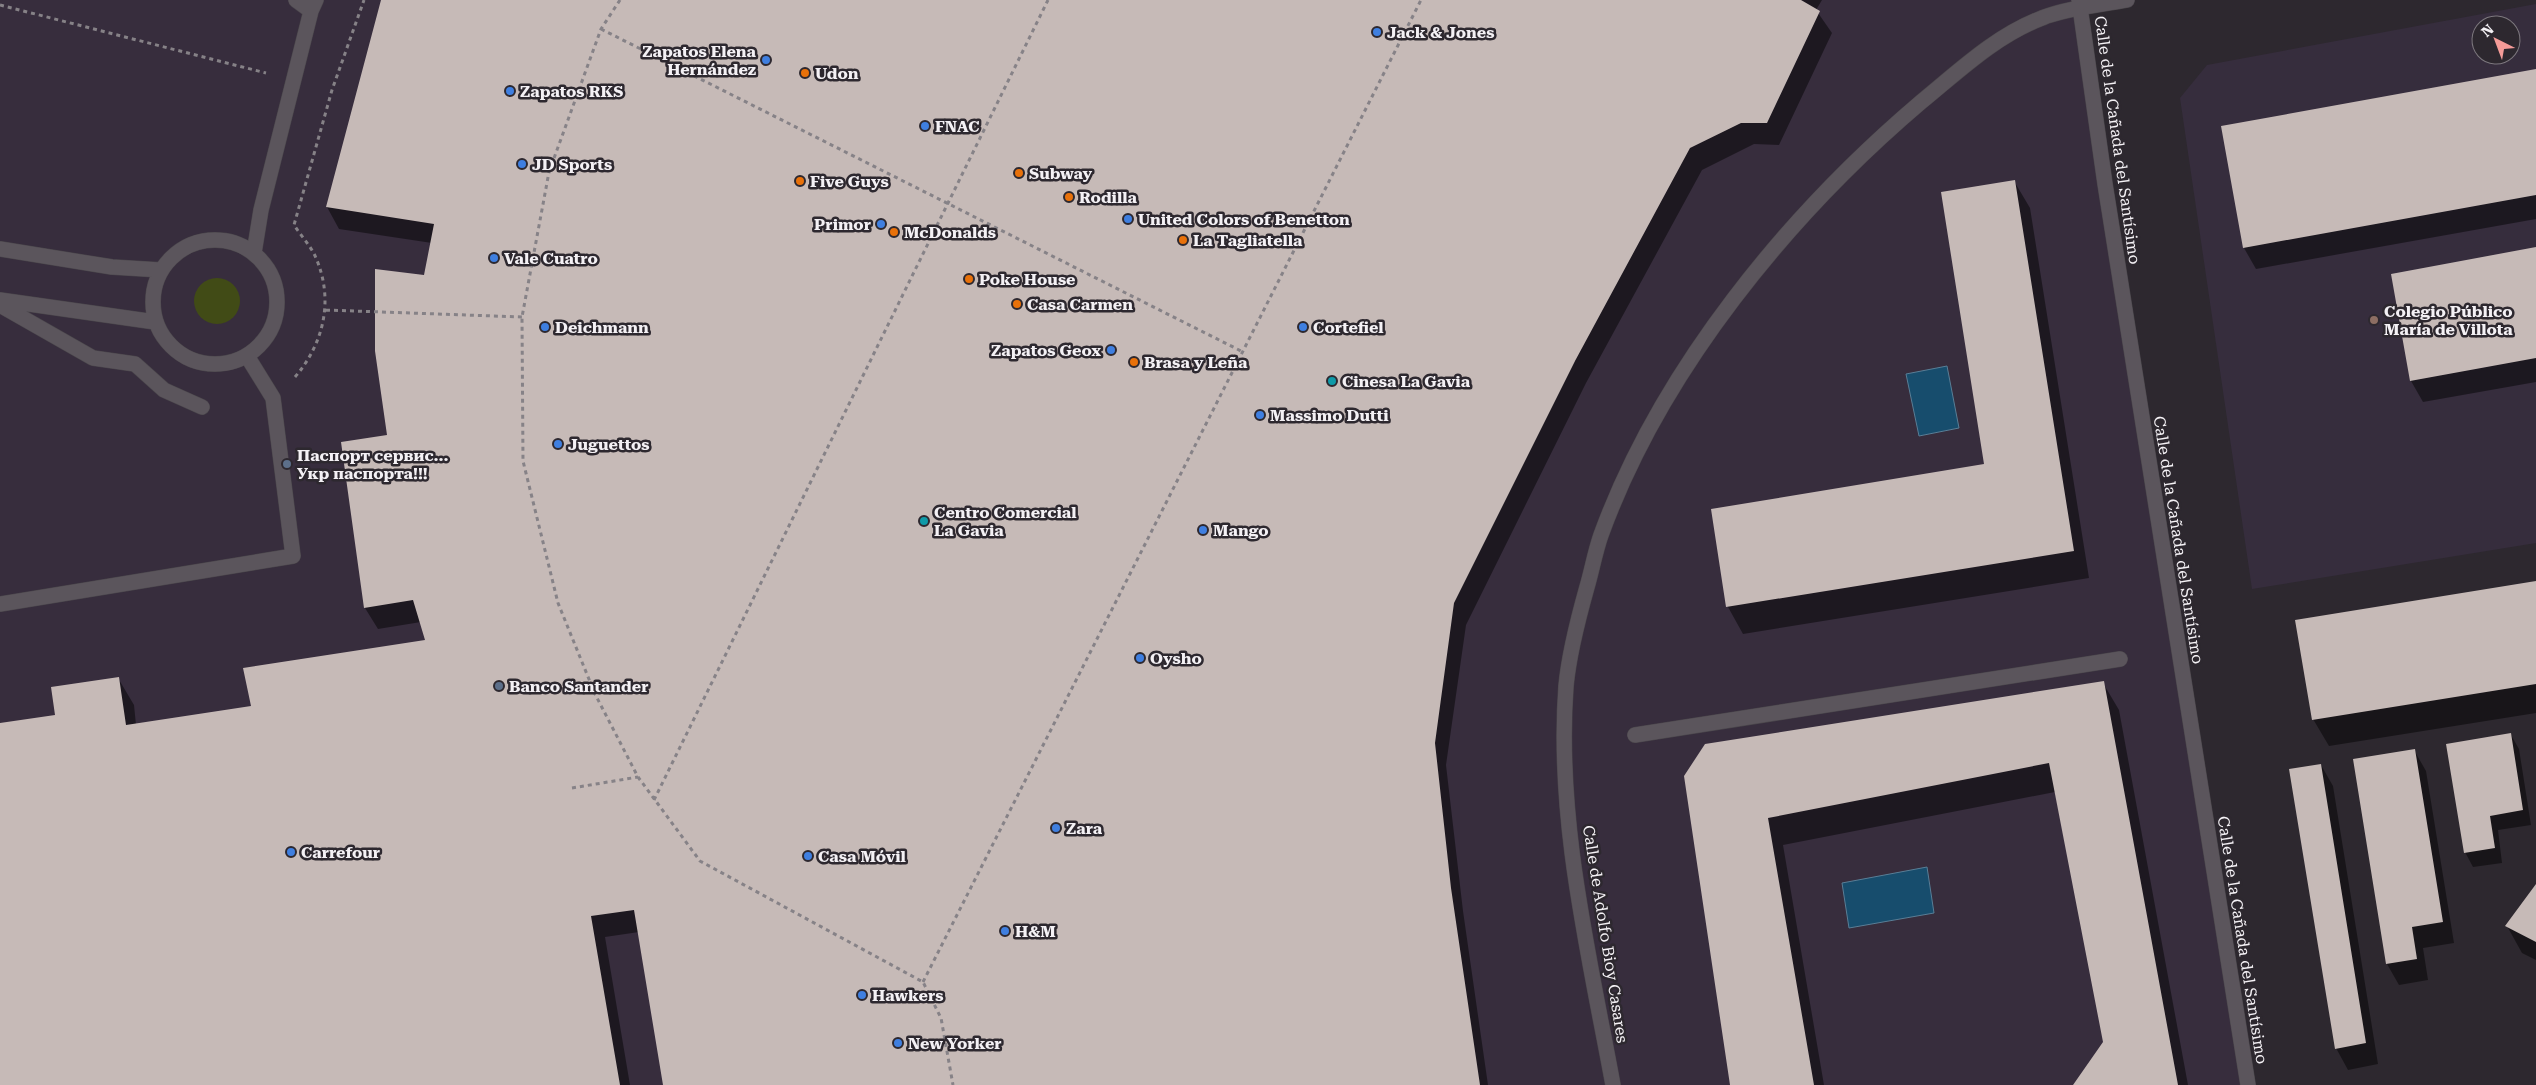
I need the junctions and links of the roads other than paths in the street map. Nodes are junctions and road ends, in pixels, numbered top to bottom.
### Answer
1 (296, 0) edge
2 (2127, 0) edge
3 (2080, 4) edge
4 (313, 5) edge
5 (0, 249) edge
6 (254, 253) junction
7 (161, 270) junction
8 (0, 300) edge
9 (0, 305) edge
10 (155, 322) junction
11 (247, 356) junction
12 (202, 406) dead end
13 (0, 604) edge
14 (2120, 659) dead end
15 (1635, 735) dead end
16 (1613, 1085) edge
17 (2248, 1085) edge

1 - 4 street
2 - 3 street, Calle de Adolfo Bioy Casares
3 - 16 street, Calle de Adolfo Bioy Casares
3 - 17 street, Calle de la Cañada del Santísimo
4 - 6 street
5 - 7 street
6 - 7 street
6 - 11 street
7 - 10 street
8 - 10 street
9 - 12 street
10 - 11 street
11 - 13 street
14 - 15 street

